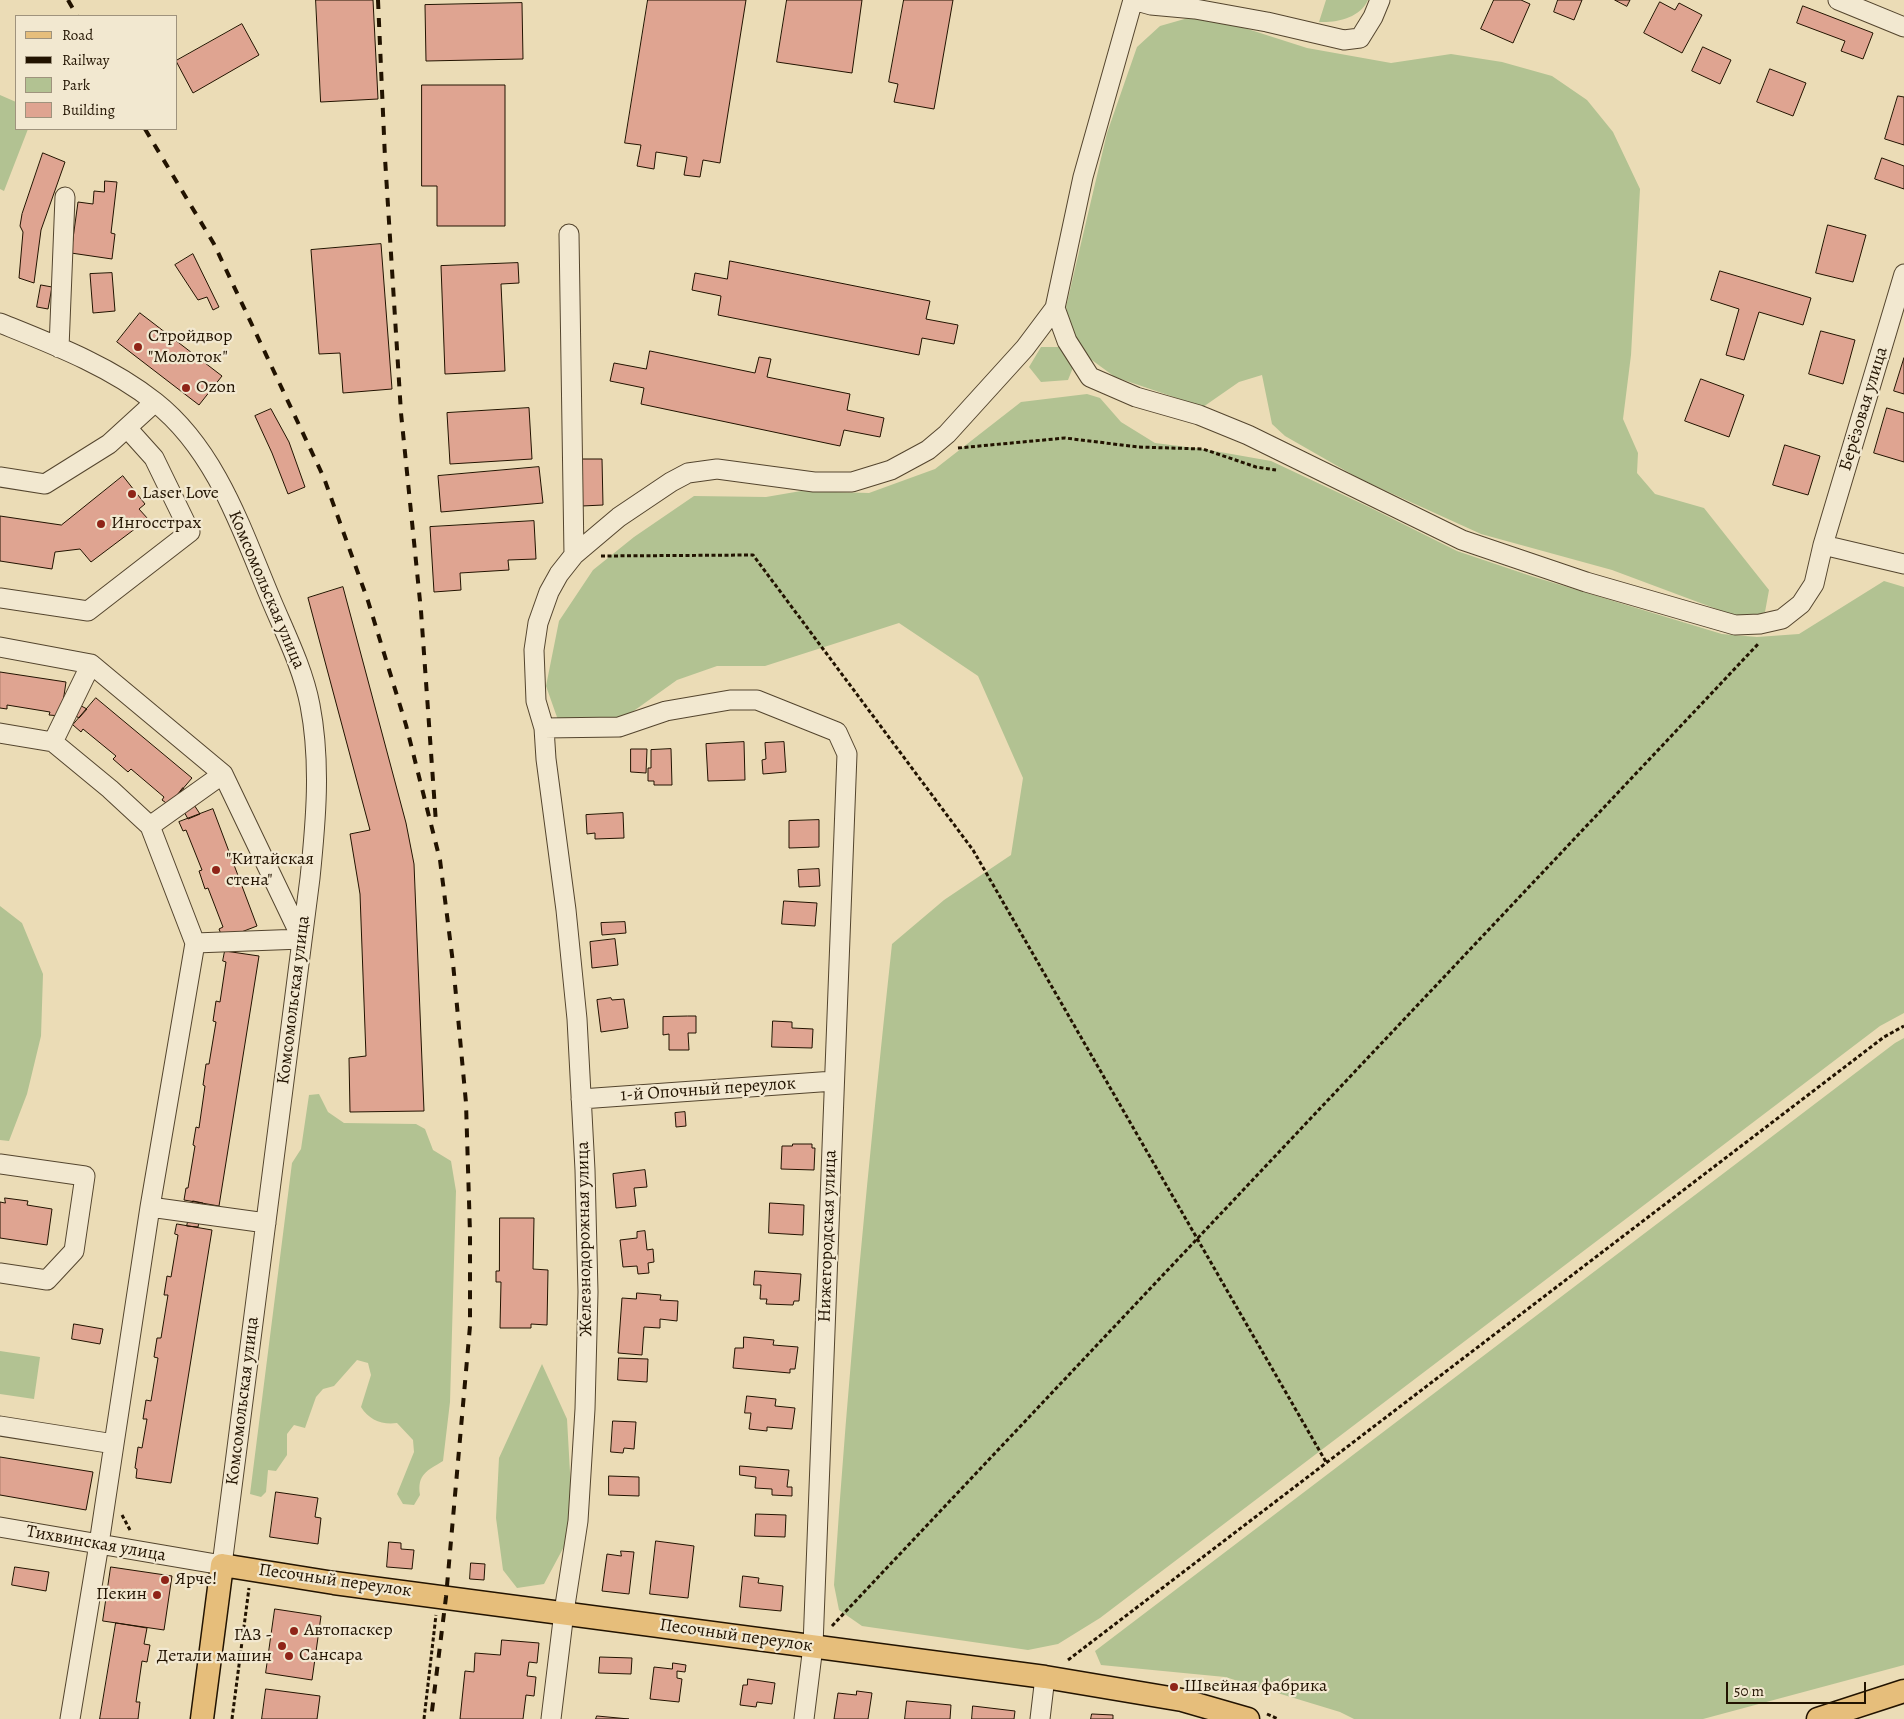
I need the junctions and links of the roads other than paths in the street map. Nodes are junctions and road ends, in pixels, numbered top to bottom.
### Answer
1 (1380, 0) edge
2 (1838, 0) edge
3 (1904, 27) edge
4 (65, 197) dead end
5 (569, 234) dead end
6 (1904, 274) edge
7 (1055, 308) junction
8 (0, 323) edge
9 (59, 348) junction
10 (155, 402) junction
11 (127, 428) junction
12 (0, 477) edge
13 (1823, 545) junction
14 (574, 555) junction
15 (1904, 564) edge
16 (0, 598) edge
17 (0, 647) edge
18 (91, 664) junction
19 (544, 728) junction
20 (0, 733) edge
21 (53, 742) junction
22 (223, 774) junction
23 (150, 826) junction
24 (302, 940) junction
25 (195, 943) junction
26 (834, 1081) junction
27 (581, 1099) junction
28 (0, 1164) edge
29 (150, 1207) junction
30 (266, 1223) junction
31 (0, 1273) edge
32 (0, 1426) edge
33 (114, 1444) junction
34 (0, 1527) edge
35 (99, 1544) junction
36 (222, 1565) junction
37 (564, 1612) junction
38 (813, 1646) junction
39 (1045, 1677) junction
40 (1904, 1691) edge
41 (70, 1719) edge
42 (202, 1719) edge
43 (551, 1719) edge
44 (804, 1719) edge
45 (1040, 1719) edge
46 (1248, 1719) edge
47 (1818, 1719) edge

1 - 7 street
2 - 3 street
4 - 9 street
5 - 14 street
6 - 13 street, Берёзовая улица
7 - 13 street, Берёзовая улица
7 - 14 street, Железнодорожная улица
8 - 9 street, Комсомольская улица
9 - 10 street, Комсомольская улица
10 - 11 street
10 - 24 street, Комсомольская улица
11 - 12 street
11 - 16 street
13 - 15 street
14 - 19 street, Железнодорожная улица
17 - 18 street
18 - 21 street
18 - 22 street
19 - 26 street, Нижегородская улица
19 - 27 street, Железнодорожная улица
20 - 21 street
21 - 23 street
22 - 23 street
22 - 24 street
23 - 25 street
24 - 25 street
24 - 30 street, Комсомольская улица
25 - 29 street
26 - 27 street, 1-й Опочный переулок
26 - 38 street, Нижегородская улица
27 - 37 street, Железнодорожная улица
28 - 31 street
29 - 30 street
29 - 33 street
30 - 36 street, Комсомольская улица
32 - 33 street
33 - 35 street
34 - 35 street, Тихвинская улица
35 - 36 street, Тихвинская улица
35 - 41 street
36 - 37 main road, Песочный переулок
36 - 42 main road, Комсомольская улица
37 - 38 main road, Песочный переулок
37 - 43 street, Железнодорожная улица
38 - 39 main road, Песочный переулок
38 - 44 street, Нижегородская улица
39 - 45 street
39 - 46 main road, Песочный переулок
40 - 47 main road

